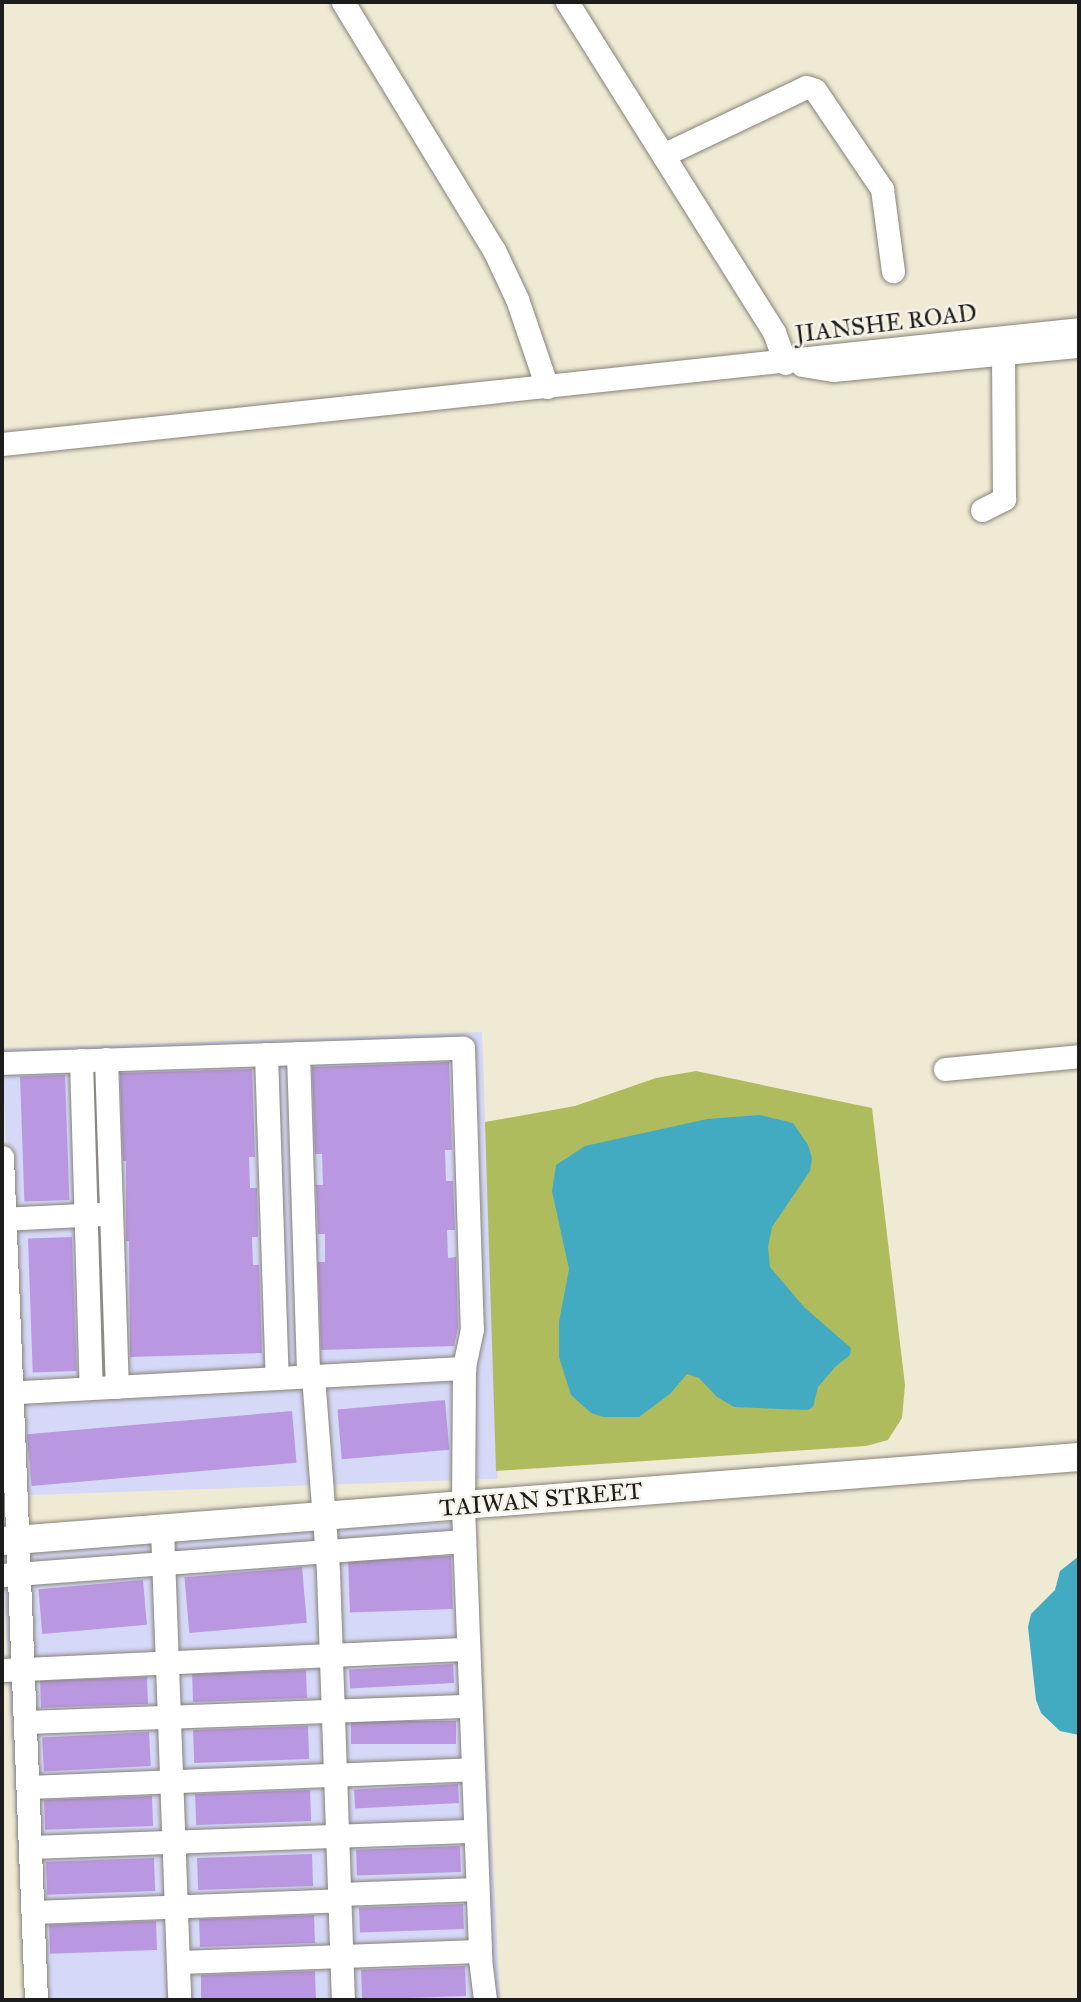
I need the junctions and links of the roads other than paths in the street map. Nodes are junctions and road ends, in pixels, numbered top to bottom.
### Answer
1 (343, 2) edge
2 (567, 2) edge
3 (663, 155) junction
4 (893, 271) dead end
5 (1079, 329) edge
6 (1079, 346) edge
7 (1003, 353) junction
8 (785, 363) junction
9 (547, 387) junction
10 (2, 444) edge
11 (982, 510) dead end
12 (298, 1053) junction
13 (266, 1054) junction
14 (1079, 1056) edge
15 (106, 1059) junction
16 (81, 1060) junction
17 (2, 1063) edge
18 (946, 1069) dead end
19 (2, 1157) edge
20 (111, 1214) junction
21 (86, 1215) junction
22 (3, 1219) edge
23 (464, 1368) junction
24 (311, 1376) junction
25 (277, 1378) junction
26 (117, 1387) junction
27 (91, 1388) junction
28 (7, 1393) edge
29 (1079, 1457) edge
30 (463, 1507) junction
31 (323, 1516) junction
32 (162, 1529) junction
33 (11, 1541) edge
34 (464, 1541) junction
35 (326, 1551) junction
36 (163, 1563) junction
37 (11, 1574) edge
38 (468, 1649) junction
39 (331, 1656) junction
40 (167, 1662) junction
41 (13, 1669) edge
42 (470, 1706) junction
43 (332, 1711) junction
44 (169, 1717) junction
45 (26, 1722) junction
46 (473, 1769) junction
47 (335, 1774) junction
48 (171, 1781) junction
49 (28, 1787) junction
50 (475, 1831) junction
51 (337, 1836) junction
52 (173, 1842) junction
53 (31, 1847) junction
54 (477, 1889) junction
55 (339, 1897) junction
56 (176, 1906) junction
57 (33, 1912) junction
58 (480, 1951) junction
59 (341, 1956) junction
60 (178, 1962) junction
61 (36, 2000) edge
62 (179, 2000) edge
63 (343, 2000) edge
64 (485, 2000) edge

1 - 9 street
2 - 3 street
3 - 4 street
3 - 8 street
5 - 8 street, JIANSHE ROAD
6 - 7 street, JIANSHE ROAD
7 - 8 street, JIANSHE ROAD
7 - 11 street
8 - 9 street
9 - 10 street
12 - 13 street
12 - 23 street
12 - 24 street
13 - 15 street
13 - 25 street
14 - 18 street
15 - 16 street
15 - 20 street
16 - 17 street
16 - 21 street
19 - 22 street
20 - 21 street
20 - 26 street
21 - 22 street
21 - 27 street
22 - 28 street
23 - 24 street
23 - 30 street
24 - 25 street
24 - 31 street
25 - 26 street
26 - 27 street
27 - 28 street
28 - 33 street
29 - 30 main road, TAIWAN STREET
30 - 31 main road, TAIWAN STREET
30 - 34 street
31 - 32 main road, TAIWAN STREET
31 - 35 street
32 - 33 main road, TAIWAN STREET
32 - 36 street
33 - 37 street
34 - 35 street
34 - 38 street
35 - 36 street
35 - 39 street
36 - 37 street
36 - 40 street
37 - 41 street
38 - 39 street
38 - 42 street
39 - 40 street
39 - 43 street
40 - 41 street
40 - 44 street
41 - 45 street
42 - 43 street
42 - 46 street
43 - 44 street
43 - 47 street
44 - 45 street
44 - 48 street
45 - 49 street
46 - 47 street
46 - 50 street
47 - 48 street
47 - 51 street
48 - 49 street
48 - 52 street
49 - 53 street
50 - 51 street
50 - 54 street
51 - 52 street
51 - 55 street
52 - 53 street
52 - 56 street
53 - 57 street
54 - 55 street
54 - 58 street
55 - 56 street
55 - 59 street
56 - 57 street
56 - 60 street
57 - 61 street
58 - 59 street
58 - 64 street
59 - 60 street
59 - 63 street
60 - 62 street

